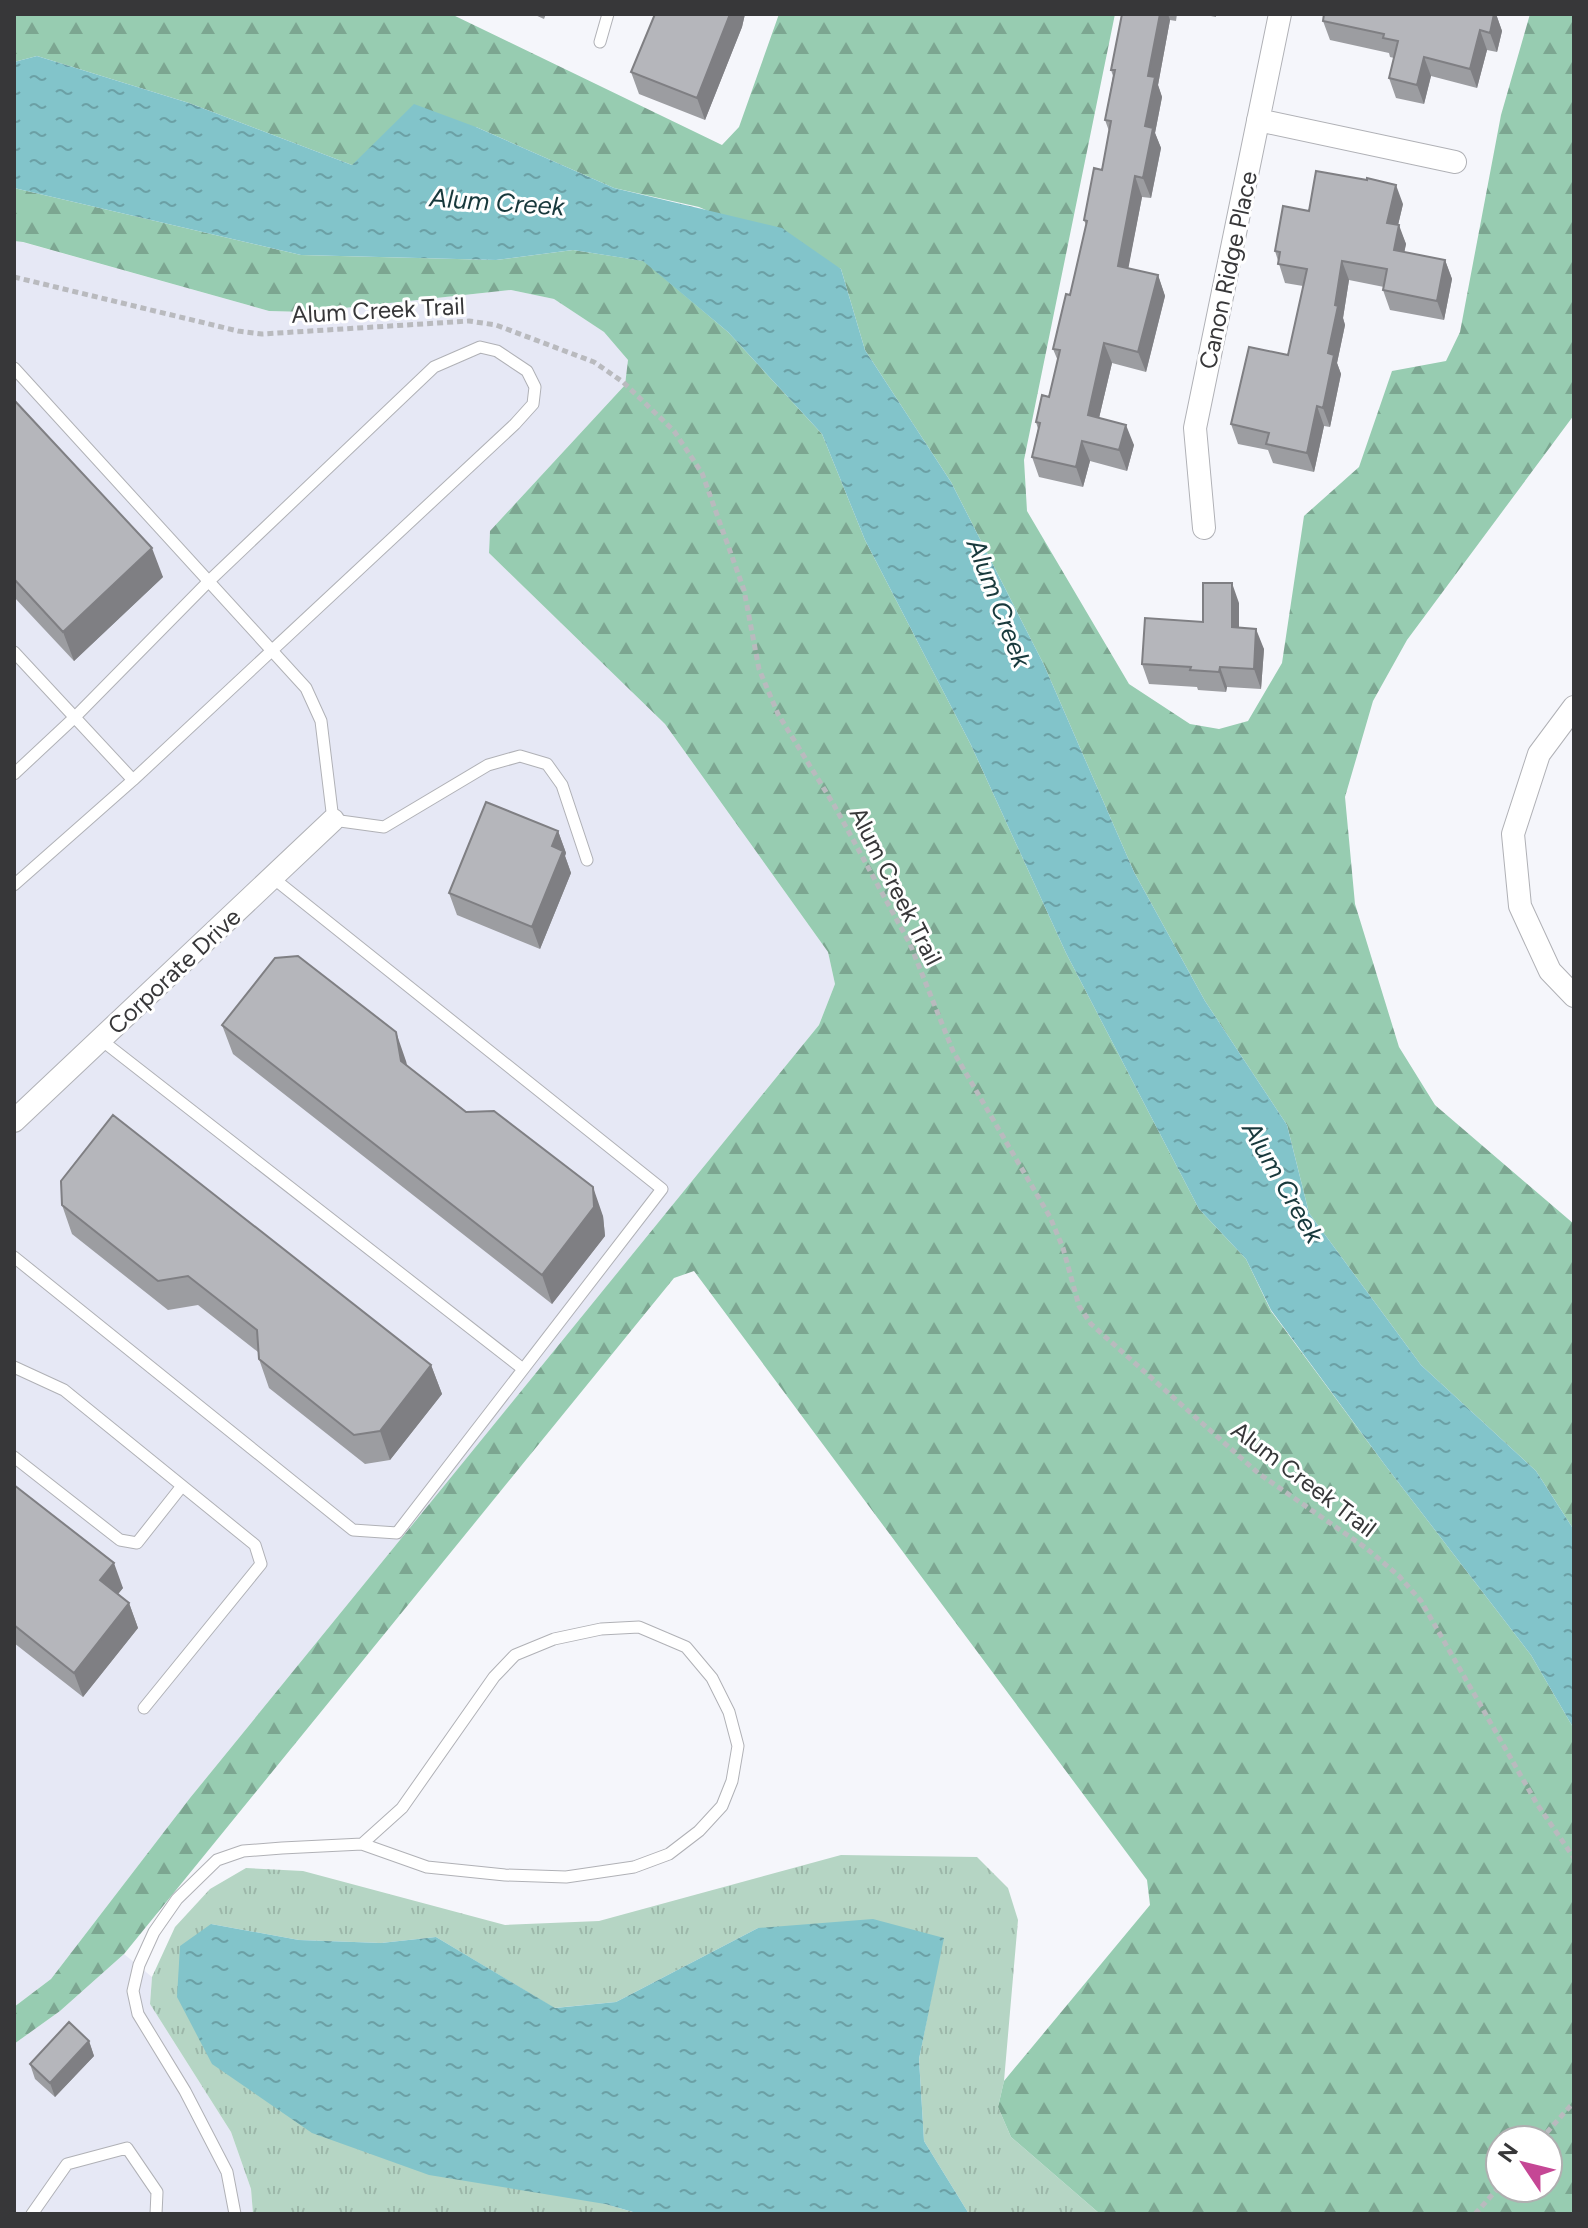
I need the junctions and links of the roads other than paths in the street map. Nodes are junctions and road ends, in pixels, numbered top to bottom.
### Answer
1 (608, 14) edge
2 (1280, 14) edge
3 (600, 42) dead end
4 (1258, 120) junction
5 (1455, 162) dead end
6 (14, 368) edge
7 (1204, 528) dead end
8 (208, 582) junction
9 (271, 650) junction
10 (16, 657) edge
11 (1574, 707) edge
12 (75, 717) junction
13 (14, 774) edge
14 (133, 780) junction
15 (333, 820) junction
16 (587, 860) dead end
17 (273, 878) junction
18 (14, 885) edge
19 (1574, 996) edge
20 (100, 1039) junction
21 (14, 1121) edge
22 (14, 1257) edge
23 (14, 1367) edge
24 (523, 1369) junction
25 (14, 1457) edge
26 (182, 1486) junction
27 (144, 1708) dead end
28 (362, 1844) junction
29 (32, 2214) edge
30 (156, 2214) edge
31 (235, 2214) edge

1 - 3 lane
2 - 4 street, Canon Ridge Place
4 - 5 street
4 - 7 street, Canon Ridge Place
6 - 8 lane
8 - 9 lane
8 - 9 lane
8 - 12 lane
9 - 14 lane
9 - 15 lane
10 - 12 lane
11 - 19 street
12 - 13 lane
12 - 14 lane
14 - 18 lane
15 - 16 lane
15 - 17 street, Corporate Drive
17 - 20 street, Corporate Drive
17 - 24 lane
20 - 21 street, Corporate Drive
20 - 24 lane
22 - 24 lane
23 - 26 lane
25 - 26 lane
26 - 27 lane
28 - 28 lane
28 - 31 lane
29 - 30 lane

